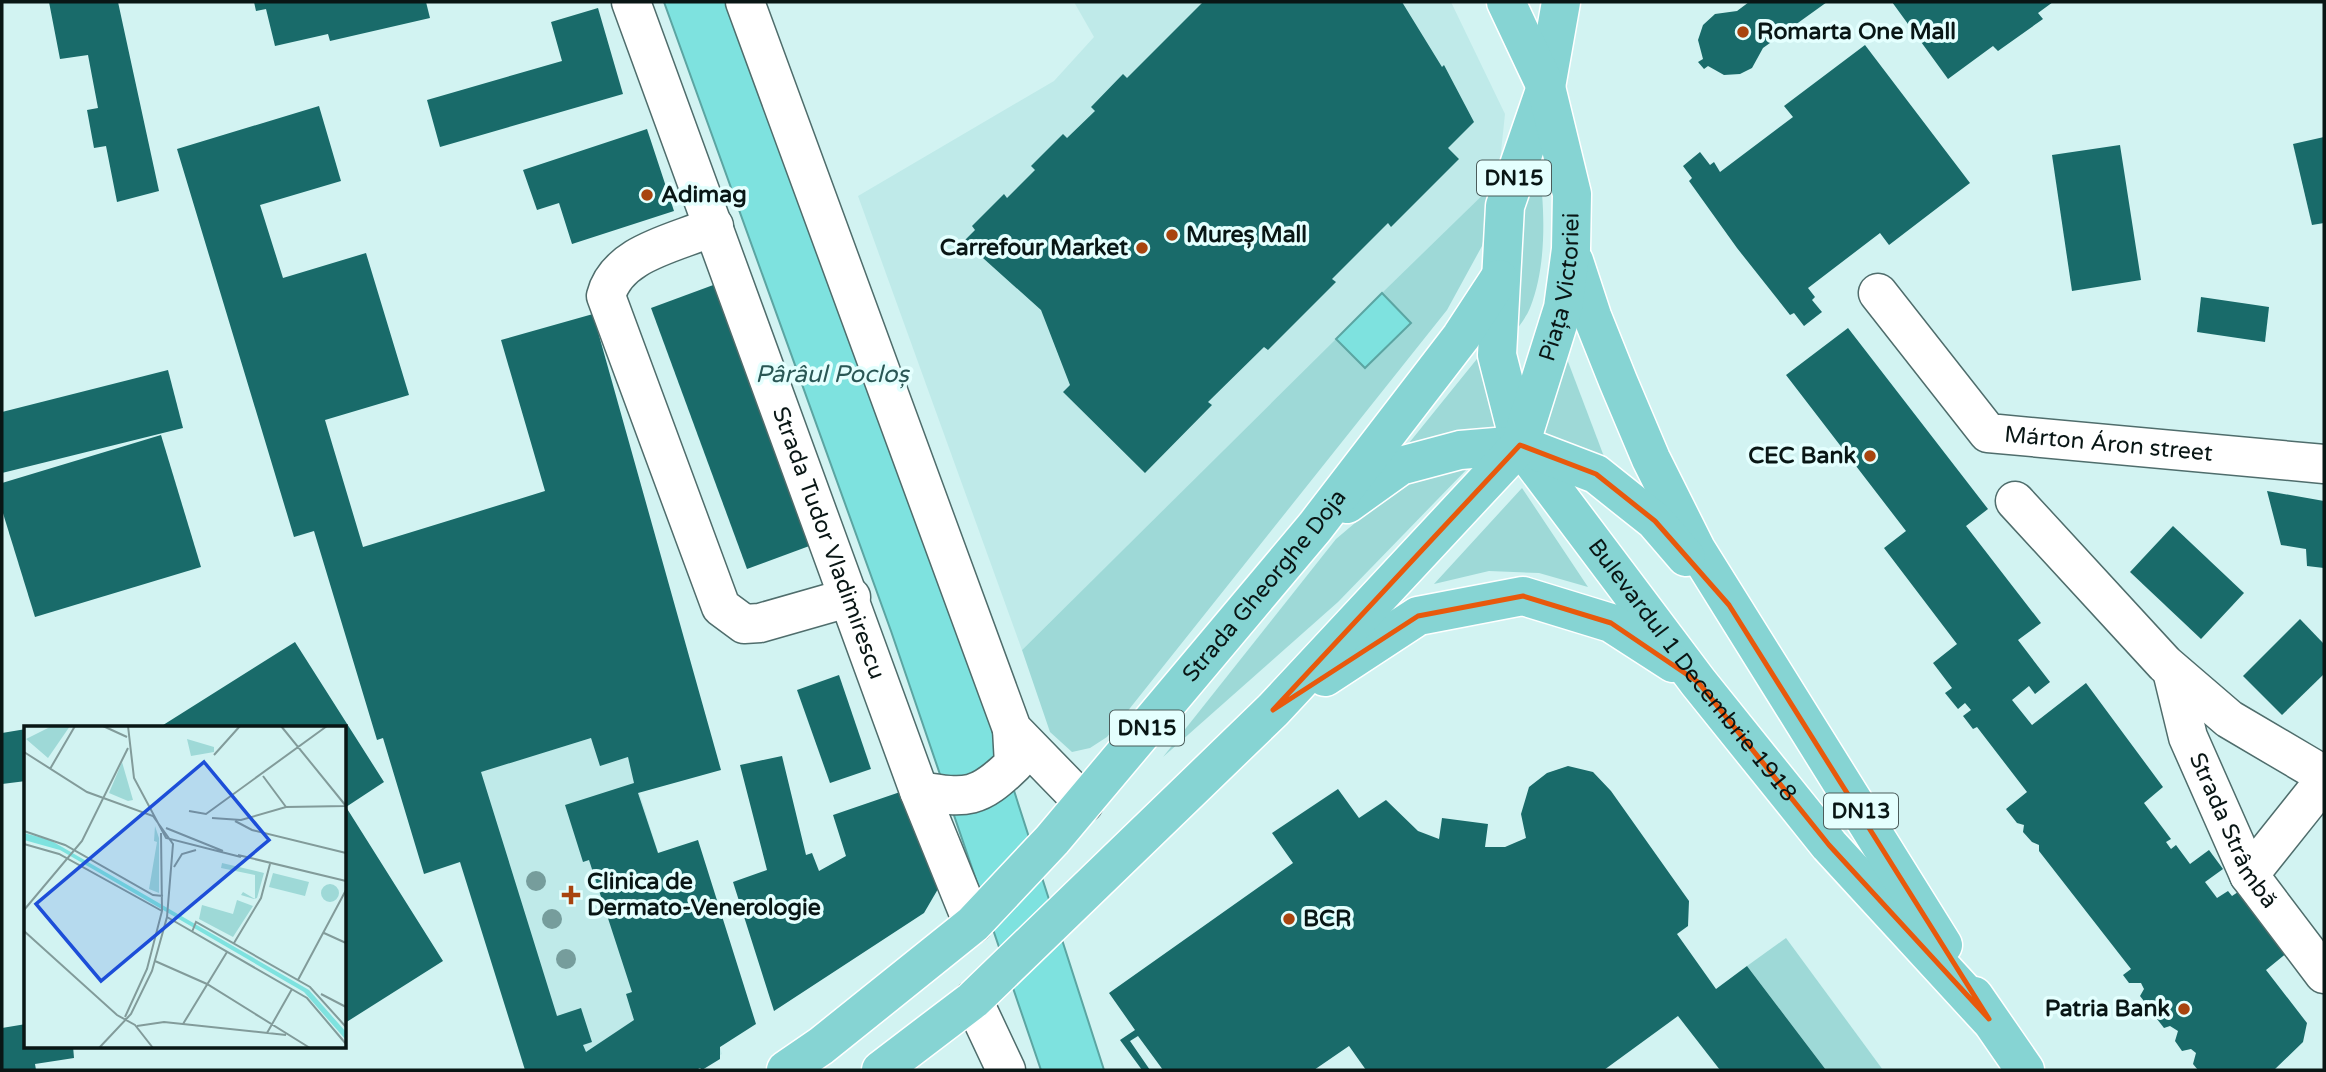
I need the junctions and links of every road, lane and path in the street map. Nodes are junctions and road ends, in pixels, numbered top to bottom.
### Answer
1 (631, 2) edge
2 (745, 2) edge
3 (1506, 2) edge
4 (1561, 2) edge
5 (1546, 87) junction
6 (714, 226) junction
7 (1571, 249) junction
8 (1502, 274) junction
9 (1878, 293) dead end
10 (1520, 445) junction
11 (2324, 464) edge
12 (2015, 501) dead end
13 (1315, 527) junction
14 (851, 597) junction
15 (1729, 606) junction
16 (2172, 670) junction
17 (1698, 682) junction
18 (1273, 710) junction
19 (1012, 729) junction
20 (2324, 775) edge
21 (2324, 781) edge
22 (919, 791) junction
23 (1084, 803) junction
24 (2249, 875) junction
25 (973, 924) junction
26 (2324, 974) edge
27 (973, 1000) junction
28 (1989, 1019) junction
29 (786, 1070) edge
30 (881, 1070) edge
31 (1006, 1070) edge
32 (2025, 1070) edge

1 - 6 street, Strada Tudor Vladimirescu
2 - 19 street
3 - 5 main road
4 - 5 main road, Piața Victoriei / DN15
5 - 7 main road, Piața Victoriei / DN15
5 - 8 main road, Piața Victoriei / DN15
6 - 14 street, Strada Tudor Vladimirescu
6 - 14 street
7 - 10 main road, Piața Victoriei / DN15
7 - 15 main road, Bulevardul 1 Decembrie 1918 / DN13
8 - 10 main road, Bulevardul 1 Decembrie 1918
8 - 13 main road, Strada Gheorghe Doja / DN15
9 - 11 street, Márton Áron street
10 - 13 main road
10 - 15 main road
10 - 17 main road, Bulevardul 1 Decembrie 1918
10 - 18 main road, DN15
12 - 16 street
13 - 23 main road, Strada Gheorghe Doja / DN15
14 - 22 street, Strada Tudor Vladimirescu
15 - 28 main road, Bulevardul 1 Decembrie 1918 / DN13
16 - 20 street
16 - 24 street, Strada Strâmbă
17 - 18 main road
17 - 28 main road, Bulevardul 1 Decembrie 1918 / DN13
18 - 27 main road, DN15
19 - 22 street
19 - 23 street
21 - 24 street
22 - 25 street, Strada Tudor Vladimirescu
23 - 25 main road, Strada Gheorghe Doja / DN15
24 - 26 street, Strada Strâmbă
25 - 29 main road, Strada Gheorghe Doja / DN15
27 - 30 main road, DN15
27 - 31 street
28 - 32 main road, Bulevardul 1 Decembrie 1918 / DN13

